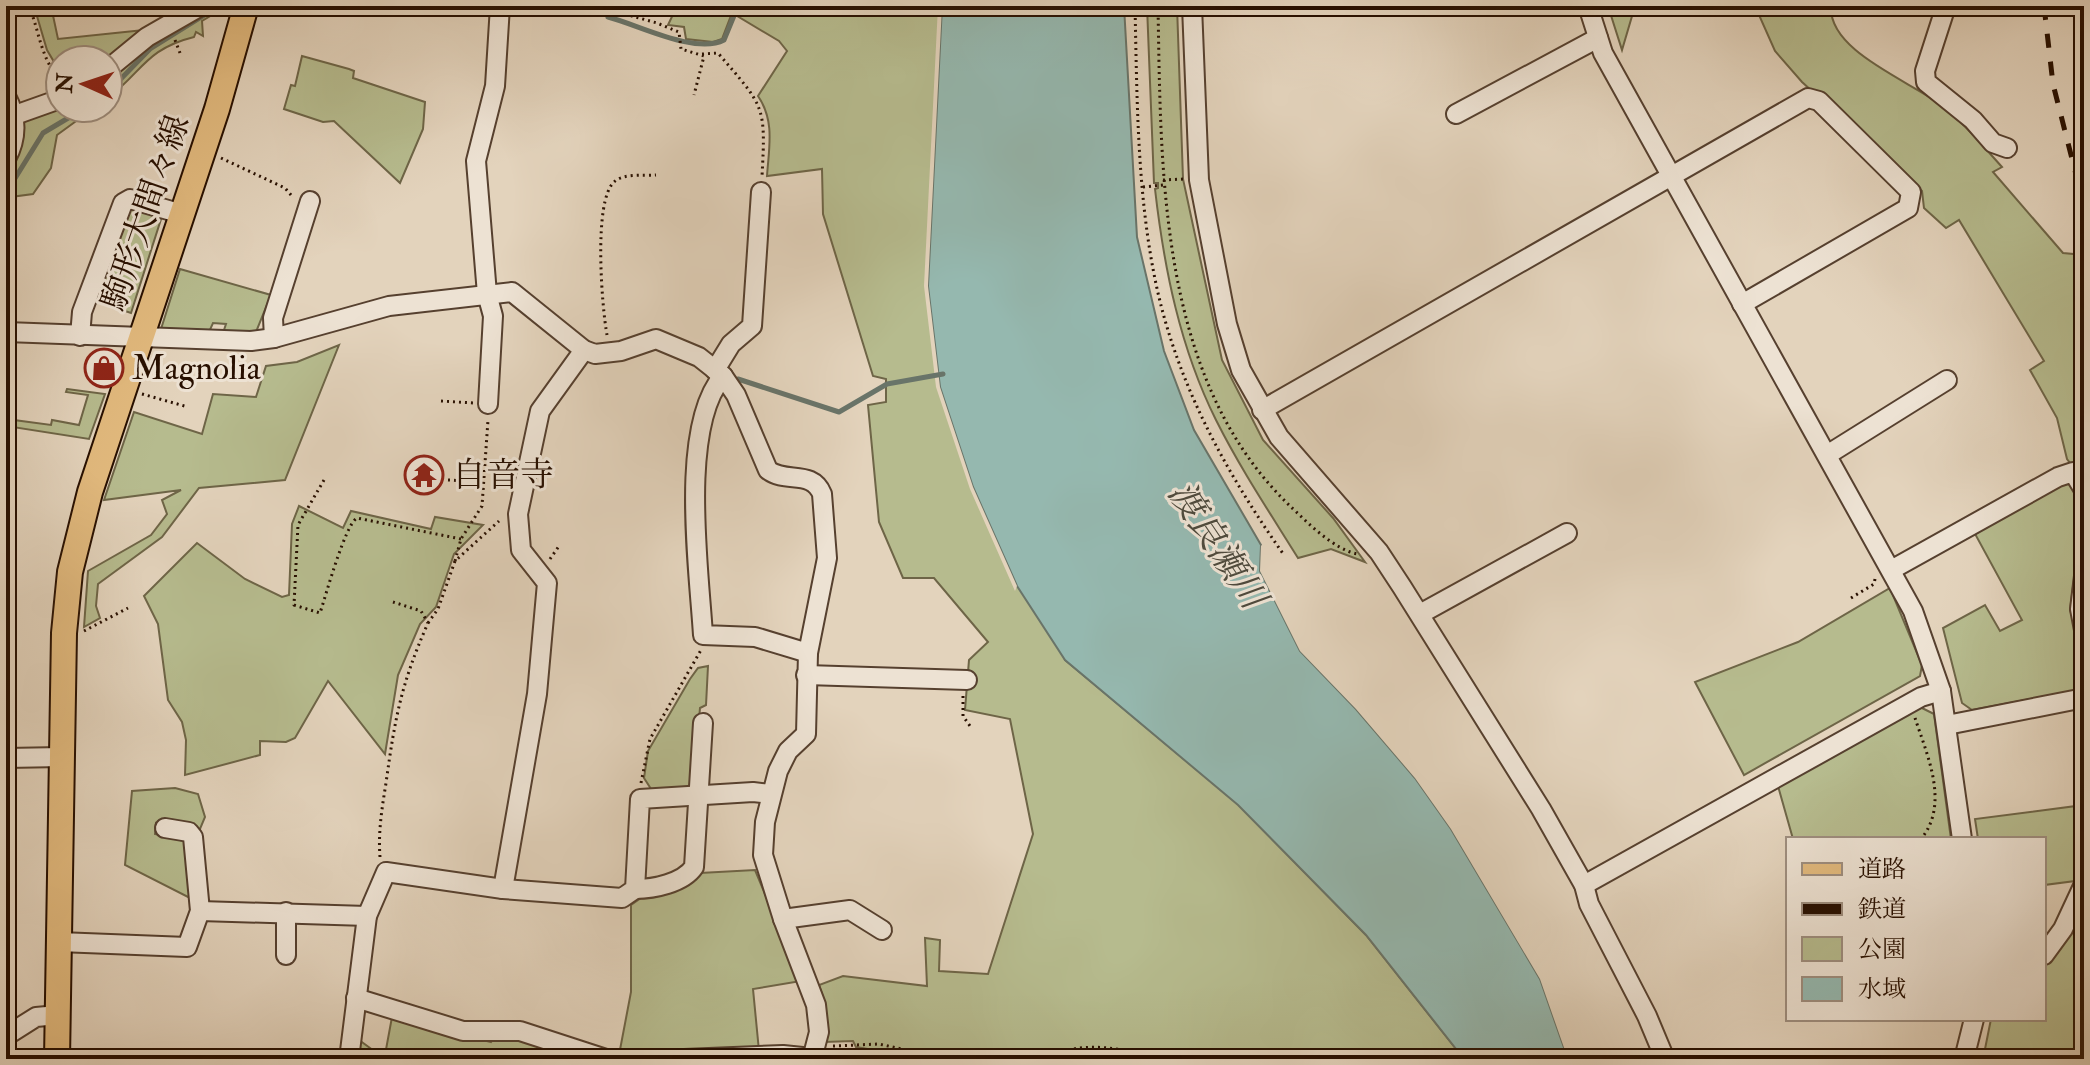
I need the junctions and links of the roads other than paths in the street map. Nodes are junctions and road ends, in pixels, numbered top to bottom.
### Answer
1 (201, 6) edge
2 (246, 6) edge
3 (500, 6) edge
4 (1192, 6) edge
5 (1588, 6) edge
6 (1946, 6) edge
7 (1598, 38) junction
8 (124, 56) edge
9 (6, 96) edge
10 (44, 105) edge
11 (1456, 114) dead end
12 (15, 115) junction
13 (2007, 148) dead end
14 (6, 159) edge
15 (1671, 175) junction
16 (761, 192) road end
17 (310, 201) dead end
18 (182, 214) junction
19 (487, 294) junction
20 (1742, 304) junction
21 (6, 332) edge
22 (80, 336) junction
23 (140, 336) junction
24 (274, 338) junction
25 (584, 350) junction
26 (719, 373) junction
27 (1947, 380) dead end
28 (488, 404) road end
29 (1262, 410) junction
30 (1827, 455) junction
31 (2084, 490) edge
32 (1567, 533) dead end
33 (1889, 566) junction
34 (2084, 576) edge
35 (1420, 614) junction
36 (2084, 630) edge
37 (808, 653) junction
38 (806, 675) junction
39 (966, 680) road end
40 (1941, 691) junction
41 (2084, 698) edge
42 (703, 723) dead end
43 (1947, 725) junction
44 (62, 757) junction
45 (6, 758) edge
46 (698, 794) junction
47 (771, 794) junction
48 (165, 828) dead end
49 (1962, 837) edge
50 (2084, 884) edge
51 (1584, 885) junction
52 (503, 889) junction
53 (635, 889) junction
54 (200, 911) junction
55 (286, 912) junction
56 (367, 916) junction
57 (783, 919) junction
58 (882, 930) dead end
59 (59, 942) junction
60 (2046, 952) edge
61 (286, 955) dead end
62 (356, 998) junction
63 (58, 1015) junction
64 (1974, 1021) edge
65 (6, 1036) edge
66 (814, 1054) edge
67 (57, 1059) edge
68 (349, 1059) edge
69 (606, 1059) edge
70 (684, 1059) edge
71 (1665, 1059) edge
72 (1964, 1059) edge

1 - 8 street
2 - 18 main road, 駒形大間々線
3 - 19 street
4 - 29 street
5 - 7 street
6 - 13 street
7 - 11 street
7 - 15 street
9 - 12 street
10 - 12 street
12 - 14 street
15 - 20 street
15 - 20 street
15 - 29 street
16 - 26 street
17 - 24 street
18 - 22 street
18 - 23 main road, 駒形大間々線
19 - 24 street
19 - 25 street
19 - 28 street
20 - 30 street
21 - 22 street
22 - 23 street
23 - 24 street
23 - 44 main road, 駒形大間々線
25 - 26 street
25 - 52 street
26 - 37 street
26 - 37 street
27 - 30 street
29 - 35 street
30 - 33 street
31 - 33 street
32 - 35 street
33 - 40 street
34 - 36 street
35 - 51 street
37 - 38 street
38 - 39 street
38 - 47 street
40 - 43 street
40 - 51 street
41 - 43 street
42 - 46 street
43 - 49 street
44 - 45 street
44 - 59 main road, 駒形大間々線
46 - 47 street
46 - 53 street
46 - 53 street
47 - 57 street
48 - 54 street
50 - 60 street
51 - 71 street
52 - 53 street
52 - 56 street
54 - 55 street
54 - 59 street
55 - 56 street
55 - 61 street
56 - 62 street
57 - 58 street
57 - 66 street
59 - 63 main road, 駒形大間々線
62 - 68 street
62 - 69 street
63 - 65 street
63 - 67 main road, 駒形大間々線
64 - 72 street
66 - 70 street

